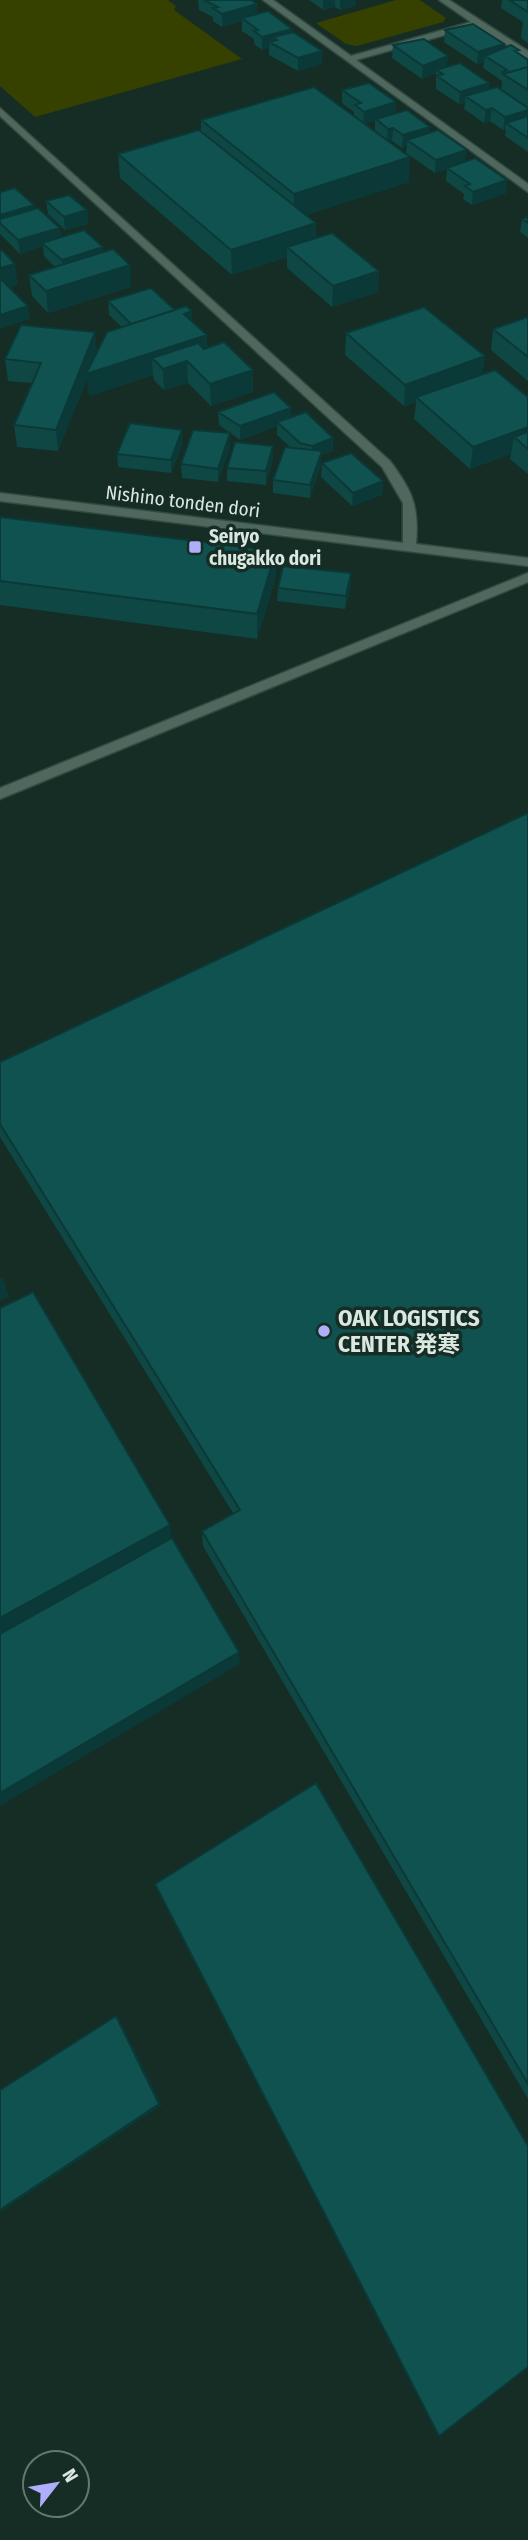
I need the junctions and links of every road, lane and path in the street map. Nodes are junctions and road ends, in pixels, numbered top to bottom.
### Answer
1 (267, 0) edge
2 (443, 0) edge
3 (478, 23) junction
4 (528, 55) edge
5 (351, 59) junction
6 (0, 111) edge
7 (17, 126) junction
8 (0, 131) edge
9 (528, 189) edge
10 (0, 497) edge
11 (409, 548) junction
12 (528, 562) edge
13 (528, 577) edge
14 (0, 794) edge

1 - 5 street
2 - 3 street
3 - 4 street
3 - 5 street
5 - 9 street
6 - 7 street
7 - 8 street
7 - 11 street
10 - 11 street, Nishino tonden dori
11 - 12 street, Nishino tonden dori
13 - 14 street

